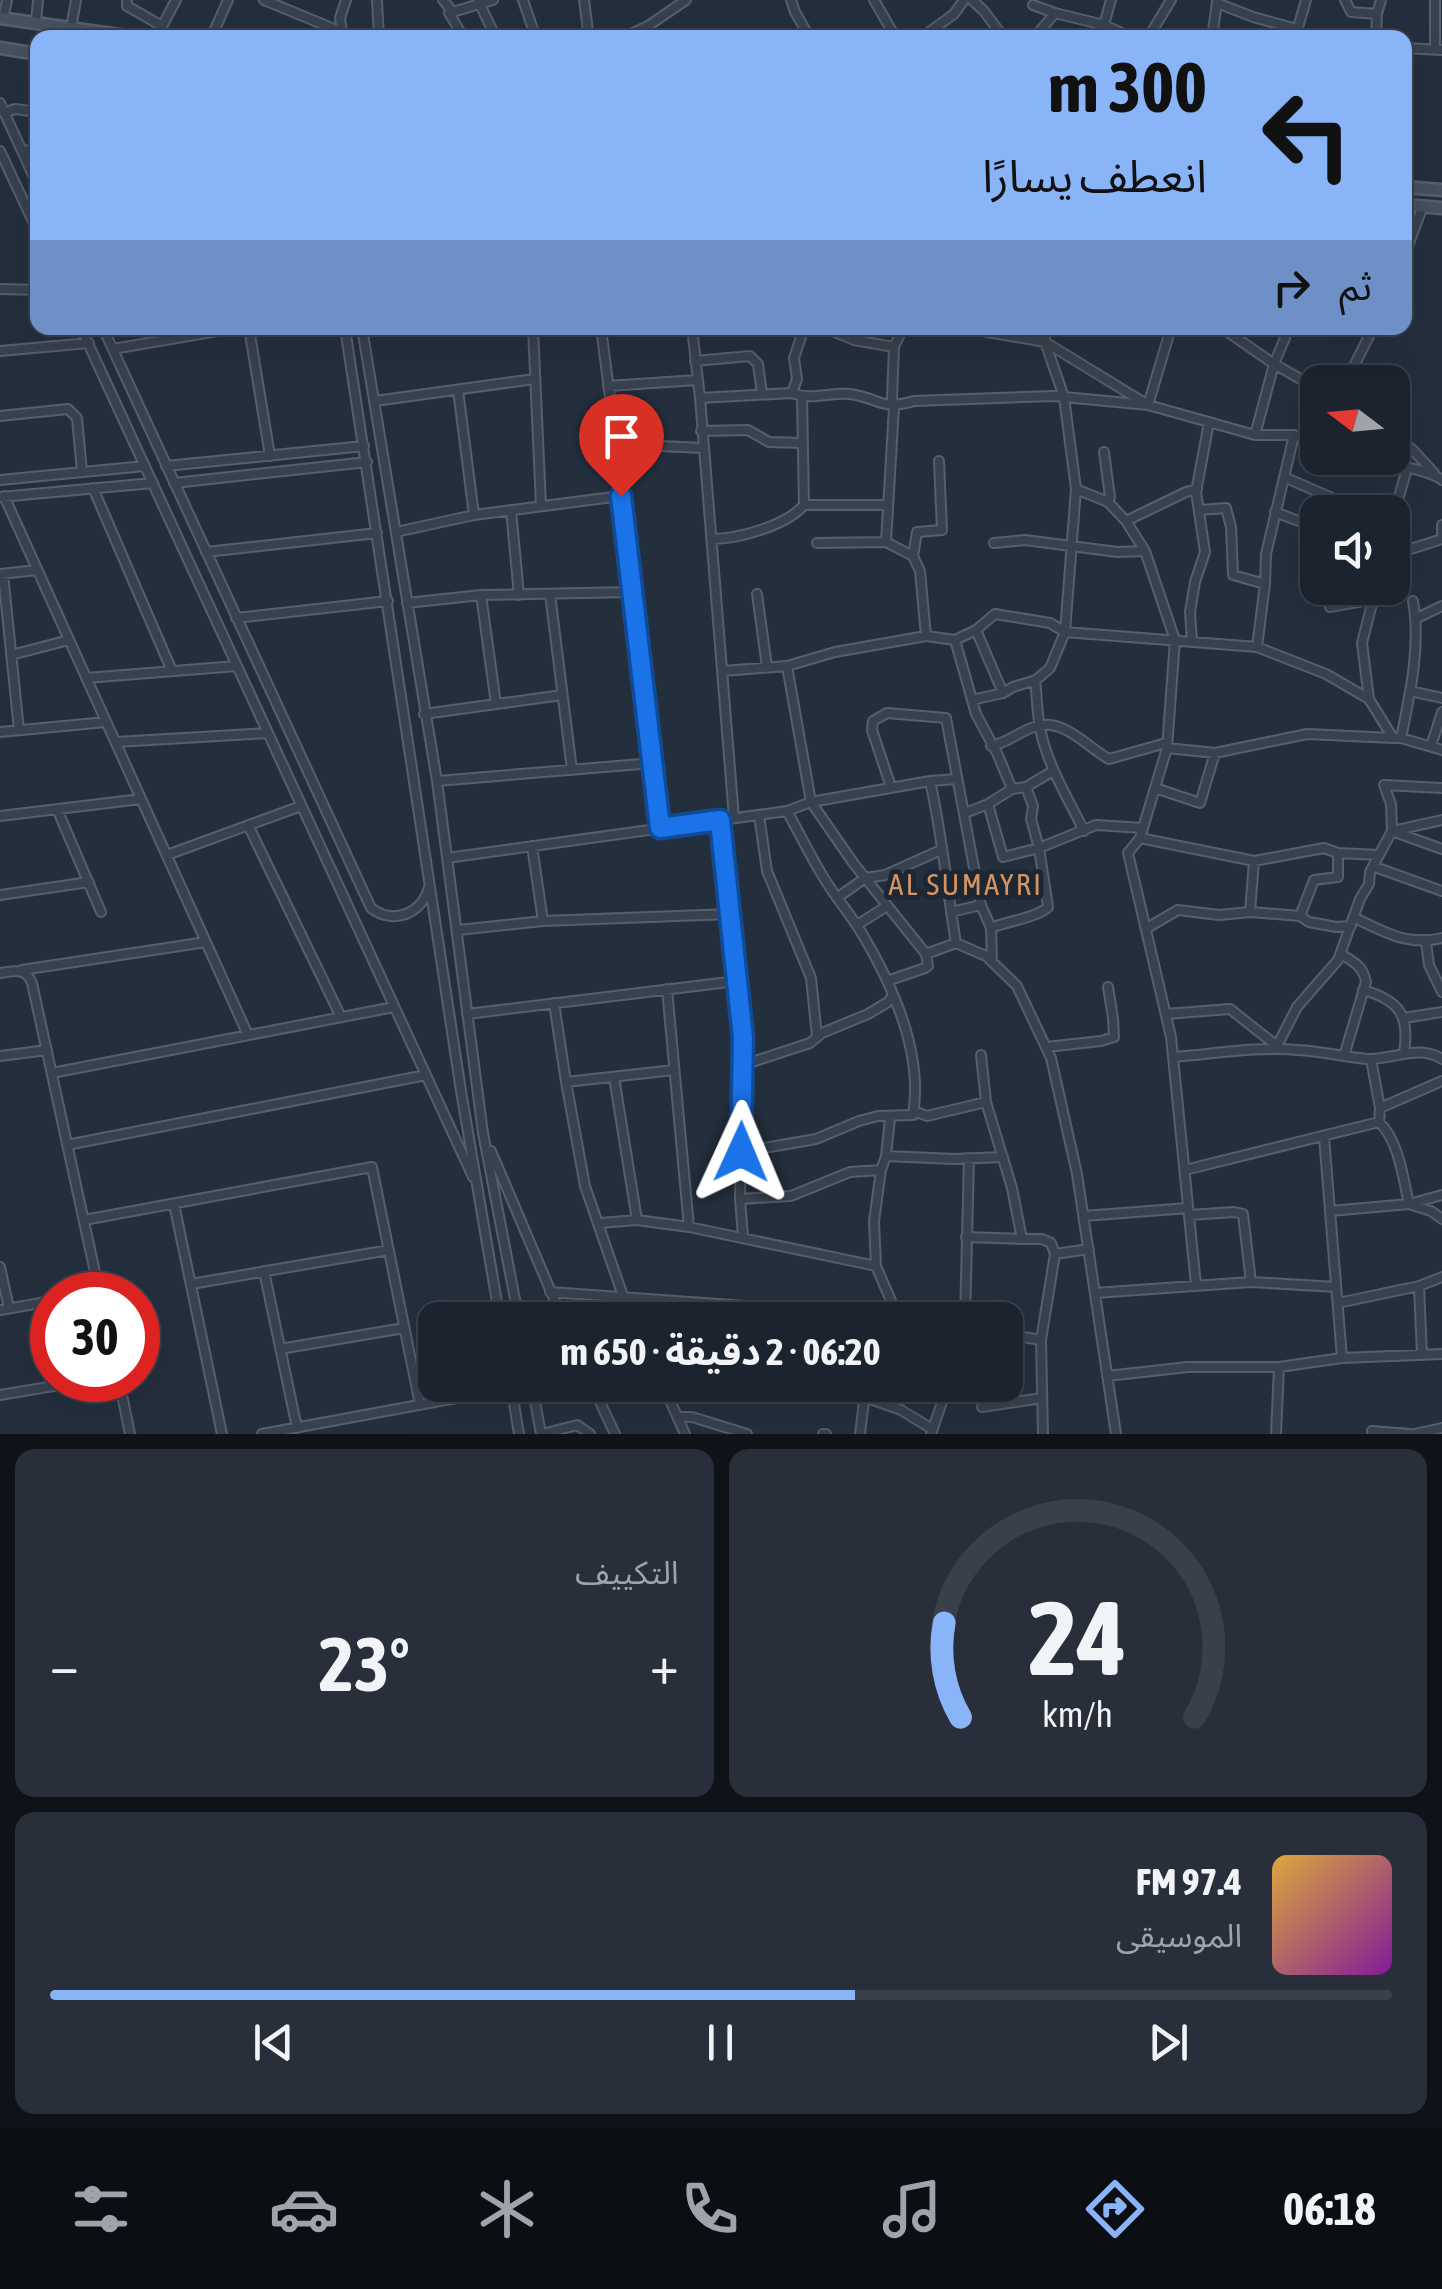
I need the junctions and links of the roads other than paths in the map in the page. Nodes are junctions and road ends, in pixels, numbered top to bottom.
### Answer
1 (7, 0) edge
2 (38, 0) edge
3 (76, 0) edge
4 (127, 0) edge
5 (176, 0) edge
6 (228, 0) edge
7 (264, 0) edge
8 (346, 0) edge
9 (377, 0) edge
10 (443, 0) edge
11 (493, 0) edge
12 (523, 0) edge
13 (584, 0) edge
14 (686, 0) edge
15 (791, 0) edge
16 (874, 0) edge
17 (964, 0) edge
18 (972, 0) edge
19 (1112, 0) edge
20 (1157, 0) edge
21 (1171, 0) edge
22 (1306, 0) edge
23 (1345, 0) edge
24 (1381, 0) edge
25 (1435, 0) edge
26 (479, 2) edge
27 (1217, 2) edge
28 (1033, 5) dead end
29 (1164, 10) junction
30 (449, 13) junction
31 (1055, 13) junction
32 (1376, 14) junction
33 (1, 18) edge
34 (36, 23) junction
35 (162, 26) junction
36 (648, 26) junction
37 (1104, 26) junction
38 (71, 28) junction
39 (85, 30) edge
40 (160, 30) edge
41 (216, 30) edge
42 (337, 30) edge
43 (342, 30) edge
44 (379, 30) edge
45 (459, 30) edge
46 (492, 30) edge
47 (533, 30) edge
48 (588, 30) edge
49 (639, 30) edge
50 (649, 30) edge
51 (805, 30) edge
52 (891, 30) edge
53 (932, 30) edge
54 (998, 30) edge
55 (1041, 30) edge
56 (1114, 30) edge
57 (1153, 30) edge
58 (1213, 30) edge
59 (1288, 30) edge
60 (1297, 30) edge
61 (1376, 30) edge
62 (0, 48) edge
63 (1412, 48) edge
64 (1438, 49) edge
65 (30, 53) edge
66 (2, 108) edge
67 (30, 111) edge
68 (30, 150) edge
69 (0, 151) edge
70 (22, 151) junction
71 (3, 165) edge
72 (30, 168) edge
73 (1412, 188) edge
74 (1442, 190) edge
75 (1412, 205) edge
76 (1422, 206) junction
77 (1442, 208) edge
78 (30, 217) edge
79 (1412, 234) edge
80 (0, 289) edge
81 (30, 290) edge
82 (84, 335) edge
83 (105, 335) edge
84 (196, 335) edge
85 (250, 335) edge
86 (346, 335) edge
87 (363, 335) edge
88 (533, 335) edge
89 (602, 335) edge
90 (693, 335) edge
91 (802, 335) edge
92 (842, 335) edge
93 (900, 335) edge
94 (1004, 335) edge
95 (1045, 335) edge
96 (1169, 335) edge
97 (1232, 335) edge
98 (1285, 335) edge
99 (1370, 335) edge
100 (1045, 342) junction
101 (88, 343) junction
102 (894, 347) junction
103 (112, 350) junction
104 (0, 351) edge
105 (695, 362) junction
106 (1274, 364) junction
107 (1354, 365) edge
108 (534, 379) junction
109 (1300, 379) edge
110 (698, 380) junction
111 (608, 386) junction
112 (458, 390) junction
113 (792, 393) junction
114 (762, 394) junction
115 (802, 397) junction
116 (1064, 397) junction
117 (700, 398) junction
118 (374, 401) junction
119 (1148, 405) junction
120 (894, 407) junction
121 (0, 416) edge
122 (1210, 422) junction
123 (701, 431) junction
124 (1255, 435) junction
125 (1294, 435) junction
126 (1300, 437) edge
127 (802, 443) junction
128 (616, 444) junction
129 (364, 446) junction
130 (702, 448) junction
131 (1410, 448) edge
132 (1104, 452) dead end
133 (270, 456) junction
134 (939, 460) dead end
135 (367, 462) junction
136 (145, 466) junction
137 (166, 466) junction
138 (1410, 469) edge
139 (82, 472) junction
140 (1434, 473) junction
141 (1284, 477) junction
142 (0, 480) edge
143 (1442, 480) edge
144 (174, 482) junction
145 (153, 483) junction
146 (93, 488) junction
147 (1076, 489) junction
148 (1196, 489) junction
149 (1325, 495) edge
150 (621, 496) junction
151 (2, 497) edge
152 (1108, 502) junction
153 (804, 504) junction
154 (888, 505) junction
155 (541, 506) junction
156 (511, 510) junction
157 (1201, 510) dead end
158 (1275, 512) junction
159 (474, 514) junction
160 (1126, 521) junction
161 (1300, 522) edge
162 (1442, 525) edge
163 (378, 532) junction
164 (396, 532) junction
165 (1442, 537) edge
166 (711, 539) junction
167 (817, 542) dead end
168 (886, 542) junction
169 (994, 543) dead end
170 (1072, 546) junction
171 (1410, 548) edge
172 (1144, 551) junction
173 (206, 552) junction
174 (913, 556) junction
175 (37, 570) junction
176 (2, 574) edge
177 (1265, 584) junction
178 (632, 592) junction
179 (550, 594) junction
180 (757, 594) dead end
181 (481, 595) junction
182 (519, 595) junction
183 (1413, 600) dead end
184 (388, 601) junction
185 (407, 603) junction
186 (1336, 605) edge
187 (1372, 605) edge
188 (1330, 606) dead end
189 (1442, 606) edge
190 (236, 618) junction
191 (1416, 618) junction
192 (976, 630) junction
193 (1065, 632) junction
194 (926, 636) junction
195 (69, 640) junction
196 (955, 640) junction
197 (1174, 640) junction
198 (1192, 641) junction
199 (1257, 647) junction
200 (11, 655) junction
201 (237, 666) junction
202 (787, 666) junction
203 (768, 667) junction
204 (172, 671) junction
205 (723, 671) junction
206 (86, 678) junction
207 (1034, 680) junction
208 (1410, 691) junction
209 (1003, 693) junction
210 (562, 695) junction
211 (1442, 698) edge
212 (972, 700) junction
213 (1369, 700) junction
214 (496, 704) junction
215 (1442, 712) edge
216 (424, 714) junction
217 (106, 722) junction
218 (1039, 725) junction
219 (19, 730) junction
220 (0, 732) edge
221 (268, 733) junction
222 (1397, 738) junction
223 (116, 742) junction
224 (991, 746) junction
225 (1166, 746) junction
226 (1431, 746) junction
227 (1442, 750) edge
228 (1215, 753) junction
229 (653, 763) junction
230 (572, 770) junction
231 (1053, 771) junction
232 (957, 779) junction
233 (437, 781) junction
234 (930, 781) junction
235 (1026, 787) junction
236 (891, 788) junction
237 (1155, 788) junction
238 (1442, 788) edge
239 (1012, 790) junction
240 (141, 799) junction
241 (811, 802) junction
242 (988, 804) junction
243 (302, 806) junction
244 (57, 809) junction
245 (787, 811) junction
246 (965, 812) junction
247 (759, 814) junction
248 (0, 816) edge
249 (734, 818) junction
250 (720, 820) junction
251 (1442, 820) edge
252 (248, 826) junction
253 (660, 828) junction
254 (1392, 830) junction
255 (1084, 831) junction
256 (1142, 834) junction
257 (532, 846) junction
258 (1039, 848) junction
259 (1442, 849) edge
260 (941, 850) junction
261 (1338, 853) junction
262 (167, 855) junction
263 (1380, 855) junction
264 (447, 858) junction
265 (1254, 861) junction
266 (1375, 867) junction
267 (866, 878) junction
268 (89, 882) junction
269 (430, 883) junction
270 (1442, 891) edge
271 (0, 895) edge
272 (837, 898) junction
273 (980, 905) junction
274 (887, 906) junction
275 (101, 912) dead end
276 (951, 912) junction
277 (1250, 912) junction
278 (730, 914) junction
279 (1300, 916) junction
280 (544, 922) junction
281 (1353, 922) junction
282 (856, 926) junction
283 (990, 928) junction
284 (1146, 928) junction
285 (458, 930) junction
286 (1442, 938) edge
287 (206, 942) junction
288 (1426, 942) junction
289 (956, 943) junction
290 (926, 954) junction
291 (1341, 954) junction
292 (992, 962) junction
293 (17, 971) junction
294 (0, 973) edge
295 (737, 980) junction
296 (887, 981) junction
297 (1108, 987) dead end
298 (667, 989) junction
299 (1363, 990) junction
300 (1442, 992) edge
301 (892, 996) junction
302 (554, 1003) junction
303 (394, 1006) junction
304 (1442, 1012) edge
305 (467, 1014) junction
306 (1166, 1014) junction
307 (342, 1017) junction
308 (1404, 1018) junction
309 (248, 1035) junction
310 (817, 1036) junction
311 (1046, 1047) junction
312 (1273, 1048) junction
313 (46, 1050) junction
314 (1404, 1053) junction
315 (0, 1056) edge
316 (981, 1056) dead end
317 (1344, 1056) junction
318 (1174, 1057) junction
319 (1371, 1059) junction
320 (1442, 1059) edge
321 (743, 1065) junction
322 (674, 1070) junction
323 (52, 1074) junction
324 (426, 1075) junction
325 (614, 1077) junction
326 (566, 1082) junction
327 (1442, 1082) edge
328 (986, 1102) junction
329 (1380, 1108) junction
330 (914, 1112) junction
331 (890, 1118) junction
332 (1379, 1122) junction
333 (484, 1133) junction
334 (1324, 1136) junction
335 (68, 1145) junction
336 (741, 1152) junction
337 (886, 1156) junction
338 (1003, 1157) junction
339 (969, 1158) junction
340 (880, 1170) junction
341 (1186, 1170) junction
342 (478, 1187) junction
343 (1442, 1196) edge
344 (740, 1199) junction
345 (174, 1204) junction
346 (1409, 1204) junction
347 (1330, 1211) junction
348 (1189, 1212) junction
349 (1084, 1216) junction
350 (1442, 1219) edge
351 (84, 1220) junction
352 (637, 1220) junction
353 (600, 1223) junction
354 (689, 1227) junction
355 (743, 1236) junction
356 (966, 1237) junction
357 (1022, 1239) junction
358 (389, 1250) junction
359 (1088, 1250) junction
360 (1055, 1254) junction
361 (876, 1266) junction
362 (0, 1267) edge
363 (264, 1271) junction
364 (95, 1272) edge
365 (1442, 1277) edge
366 (1251, 1282) junction
367 (191, 1284) junction
368 (1196, 1285) junction
369 (1419, 1286) junction
370 (1336, 1287) junction
371 (550, 1292) junction
372 (1095, 1293) junction
373 (624, 1296) junction
374 (497, 1302) edge
375 (516, 1302) edge
376 (554, 1302) edge
377 (691, 1302) edge
378 (892, 1302) edge
379 (965, 1302) edge
380 (1338, 1303) junction
381 (30, 1305) edge
382 (4, 1309) edge
383 (404, 1328) junction
384 (1023, 1337) edge
385 (1040, 1340) junction
386 (280, 1349) junction
387 (1442, 1354) edge
388 (1422, 1355) junction
389 (1342, 1358) junction
390 (1279, 1368) junction
391 (1108, 1376) junction
392 (30, 1391) edge
393 (0, 1396) edge
394 (1042, 1398) junction
395 (123, 1402) edge
396 (435, 1402) edge
397 (514, 1402) edge
398 (535, 1402) edge
399 (600, 1402) edge
400 (671, 1402) edge
401 (865, 1402) edge
402 (879, 1402) edge
403 (942, 1402) edge
404 (420, 1405) junction
405 (982, 1406) dead end
406 (677, 1417) junction
407 (1442, 1427) edge
408 (296, 1428) junction
409 (931, 1431) edge
410 (1372, 1431) dead end
411 (130, 1434) edge
412 (222, 1434) edge
413 (262, 1434) edge
414 (519, 1434) edge
415 (541, 1434) edge
416 (590, 1434) edge
417 (615, 1434) edge
418 (685, 1434) edge
419 (747, 1434) edge
420 (860, 1434) edge
421 (1043, 1434) edge
422 (1116, 1434) edge
423 (1276, 1434) edge
424 (1412, 1434) edge

1 - 33 street
2 - 34 street
3 - 38 street
4 - 35 street
5 - 35 street
6 - 41 street
7 - 42 street
8 - 43 street
9 - 44 street
10 - 30 street
11 - 26 street
12 - 47 street
13 - 48 street
14 - 36 street
15 - 51 street
16 - 52 street
17 - 53 street
18 - 54 street
19 - 37 street
20 - 29 street
21 - 29 street
22 - 60 street
23 - 32 street
24 - 32 street
25 - 64 street
26 - 30 street
26 - 46 street
27 - 58 street
27 - 59 street
28 - 31 street
29 - 57 street
30 - 45 street
31 - 37 street
31 - 55 street
32 - 61 street
33 - 34 street
34 - 38 street
35 - 40 street
36 - 49 street
36 - 50 street
37 - 56 street
38 - 39 street
62 - 65 street
63 - 64 street
66 - 67 street
66 - 70 street
68 - 70 street
69 - 71 street
70 - 72 street
71 - 78 street
73 - 74 street
75 - 76 street
76 - 77 street
76 - 79 street
80 - 81 street
82 - 101 street
83 - 103 street
84 - 103 street
85 - 133 street
86 - 129 street
87 - 118 street
88 - 108 street
89 - 111 street
90 - 105 street
91 - 113 street
92 - 102 street
93 - 102 street
94 - 100 street
95 - 100 street
96 - 119 street
97 - 106 street
98 - 106 street
99 - 107 street
100 - 116 street
100 - 119 street
101 - 104 street
101 - 136 street
102 - 120 street
103 - 137 street
105 - 110 street
105 - 114 street
106 - 109 street
106 - 124 street
108 - 112 street
108 - 155 street
110 - 111 street
110 - 117 street
111 - 128 street
112 - 118 street
112 - 159 street
113 - 114 street
113 - 115 street
114 - 117 street
115 - 120 street
115 - 127 street
116 - 119 street
116 - 120 street
116 - 147 street
117 - 123 street
118 - 164 street
119 - 122 street
120 - 154 street
121 - 139 street
122 - 124 street
122 - 148 street
123 - 127 street
123 - 130 street
124 - 125 street
125 - 126 street
125 - 141 street
127 - 153 street
128 - 130 street
128 - 150 street
129 - 133 street
129 - 135 street
130 - 166 street
131 - 140 street
132 - 152 street
133 - 137 street
134 - 174 street
135 - 144 street
135 - 163 street
136 - 139 street
136 - 145 street
137 - 144 street
138 - 140 street
139 - 142 street
140 - 143 street
141 - 149 street
141 - 158 street
144 - 173 street
145 - 146 street
145 - 201 street
146 - 151 street
146 - 204 street
147 - 152 street
147 - 170 street
148 - 160 street
148 - 198 street
150 - 155 street
150 - 178 street
151 - 175 street
152 - 160 street
153 - 154 street
153 - 166 street
154 - 168 street
155 - 156 street
156 - 159 street
156 - 182 street
157 - 177 street
158 - 161 street
158 - 177 street
159 - 164 street
160 - 172 street
162 - 165 street
163 - 173 street
163 - 184 street
164 - 185 street
165 - 171 street
166 - 205 street
167 - 168 street
168 - 174 street
169 - 170 street
170 - 172 street
170 - 193 street
172 - 197 street
173 - 190 street
174 - 194 street
175 - 176 street
175 - 195 street
176 - 200 street
177 - 199 street
178 - 179 street
178 - 229 street
179 - 182 street
179 - 210 street
180 - 203 street
181 - 182 street
181 - 185 street
181 - 214 street
183 - 191 street
184 - 190 street
184 - 269 street
185 - 216 street
186 - 188 street
187 - 213 street
189 - 191 street
190 - 269 street
191 - 208 street
192 - 193 street
192 - 196 street
192 - 209 street
193 - 197 street
193 - 207 street
194 - 196 street
194 - 202 street
195 - 200 street
195 - 206 street
196 - 212 street
197 - 198 street
197 - 225 street
198 - 199 street
199 - 213 street
200 - 219 street
201 - 204 street
201 - 221 street
202 - 203 street
202 - 241 street
203 - 205 street
204 - 206 street
205 - 249 street
206 - 217 street
207 - 209 street
207 - 218 street
208 - 211 street
208 - 222 street
209 - 212 street
210 - 214 street
210 - 230 street
212 - 224 street
213 - 222 street
214 - 216 street
215 - 226 street
216 - 233 street
217 - 219 street
217 - 223 street
218 - 224 street
218 - 225 street
218 - 231 street
219 - 220 street
221 - 223 street
221 - 243 street
222 - 226 street
222 - 228 street
223 - 240 street
224 - 239 street
225 - 228 street
225 - 237 street
226 - 227 street
228 - 237 street
229 - 230 street
229 - 253 street
230 - 233 street
231 - 235 street
231 - 255 street
232 - 234 street
232 - 236 street
232 - 246 street
233 - 264 street
234 - 236 street
234 - 260 street
235 - 239 street
235 - 258 street
236 - 241 street
237 - 256 street
238 - 254 street
239 - 242 street
240 - 244 street
240 - 262 street
241 - 245 street
241 - 267 street
242 - 246 street
242 - 258 street
243 - 252 street
243 - 303 street
244 - 248 street
244 - 268 street
245 - 247 street
245 - 272 street
246 - 273 street
247 - 249 street
247 - 310 street
249 - 250 street
250 - 253 street
250 - 278 street
251 - 254 street
252 - 262 street
252 - 307 street
253 - 257 street
254 - 259 street
254 - 263 street
255 - 256 street
255 - 258 street
256 - 265 street
256 - 284 street
257 - 264 street
257 - 280 street
258 - 283 street
260 - 267 street
260 - 276 street
261 - 263 street
261 - 265 street
261 - 279 street
262 - 287 street
263 - 266 street
264 - 285 street
265 - 277 street
266 - 270 street
266 - 281 street
267 - 272 street
267 - 274 street
268 - 271 street
268 - 275 street
269 - 342 street
272 - 282 street
273 - 276 street
273 - 283 street
274 - 282 street
274 - 290 street
276 - 289 street
277 - 279 street
277 - 284 street
278 - 280 street
278 - 295 street
279 - 281 street
280 - 285 street
281 - 288 street
281 - 291 street
282 - 296 street
283 - 292 street
284 - 306 street
285 - 305 street
286 - 288 street
287 - 293 street
287 - 309 street
288 - 300 street
289 - 290 street
289 - 292 street
290 - 296 street
291 - 299 street
291 - 312 street
292 - 311 street
293 - 294 street
293 - 313 street
295 - 298 street
295 - 321 street
296 - 301 street
297 - 311 street
298 - 302 street
298 - 322 street
299 - 308 street
299 - 317 street
301 - 310 street
301 - 330 street
302 - 305 street
302 - 326 street
303 - 307 street
303 - 324 street
304 - 308 street
305 - 333 street
306 - 312 street
306 - 318 street
307 - 309 street
308 - 314 street
309 - 323 street
310 - 321 street
311 - 349 street
312 - 317 street
312 - 318 street
313 - 315 street
313 - 323 street
314 - 319 street
314 - 320 street
316 - 328 street
317 - 319 street
318 - 341 street
319 - 329 street
321 - 336 street
322 - 325 street
322 - 354 street
323 - 335 street
324 - 335 street
324 - 342 street
325 - 326 street
325 - 352 street
326 - 353 street
327 - 329 street
328 - 330 street
328 - 338 street
329 - 332 street
330 - 331 street
331 - 336 street
331 - 337 street
332 - 334 street
332 - 346 street
333 - 371 street
333 - 375 street
334 - 341 street
334 - 347 street
335 - 351 street
336 - 344 street
337 - 339 street
337 - 340 street
338 - 339 street
338 - 357 street
339 - 356 street
340 - 344 street
340 - 361 street
341 - 348 street
342 - 374 street
343 - 346 street
344 - 355 street
345 - 351 street
345 - 358 street
345 - 367 street
346 - 347 street
346 - 350 street
347 - 370 street
348 - 349 street
348 - 366 street
348 - 368 street
349 - 359 street
351 - 364 street
352 - 353 street
352 - 354 street
353 - 373 street
354 - 355 street
355 - 361 street
356 - 357 street
356 - 379 street
357 - 360 street
358 - 363 street
358 - 383 street
359 - 360 street
359 - 372 street
360 - 385 street
361 - 378 street
362 - 382 street
363 - 367 street
363 - 386 street
365 - 369 street
366 - 368 street
366 - 370 street
367 - 412 street
368 - 372 street
369 - 380 street
369 - 388 street
370 - 380 street
371 - 373 street
371 - 376 street
372 - 391 street
373 - 377 street
380 - 389 street
381 - 382 street
383 - 386 street
383 - 404 street
384 - 385 street
385 - 394 street
386 - 408 street
387 - 388 street
388 - 389 street
389 - 390 street
390 - 391 street
390 - 423 street
391 - 422 street
392 - 393 street
394 - 405 street
394 - 421 street
395 - 411 street
396 - 404 street
397 - 414 street
398 - 415 street
399 - 417 street
400 - 406 street
401 - 420 street
402 - 409 street
403 - 409 street
404 - 408 street
406 - 418 street
406 - 419 street
407 - 424 street
408 - 413 street
410 - 424 street
415 - 416 street

